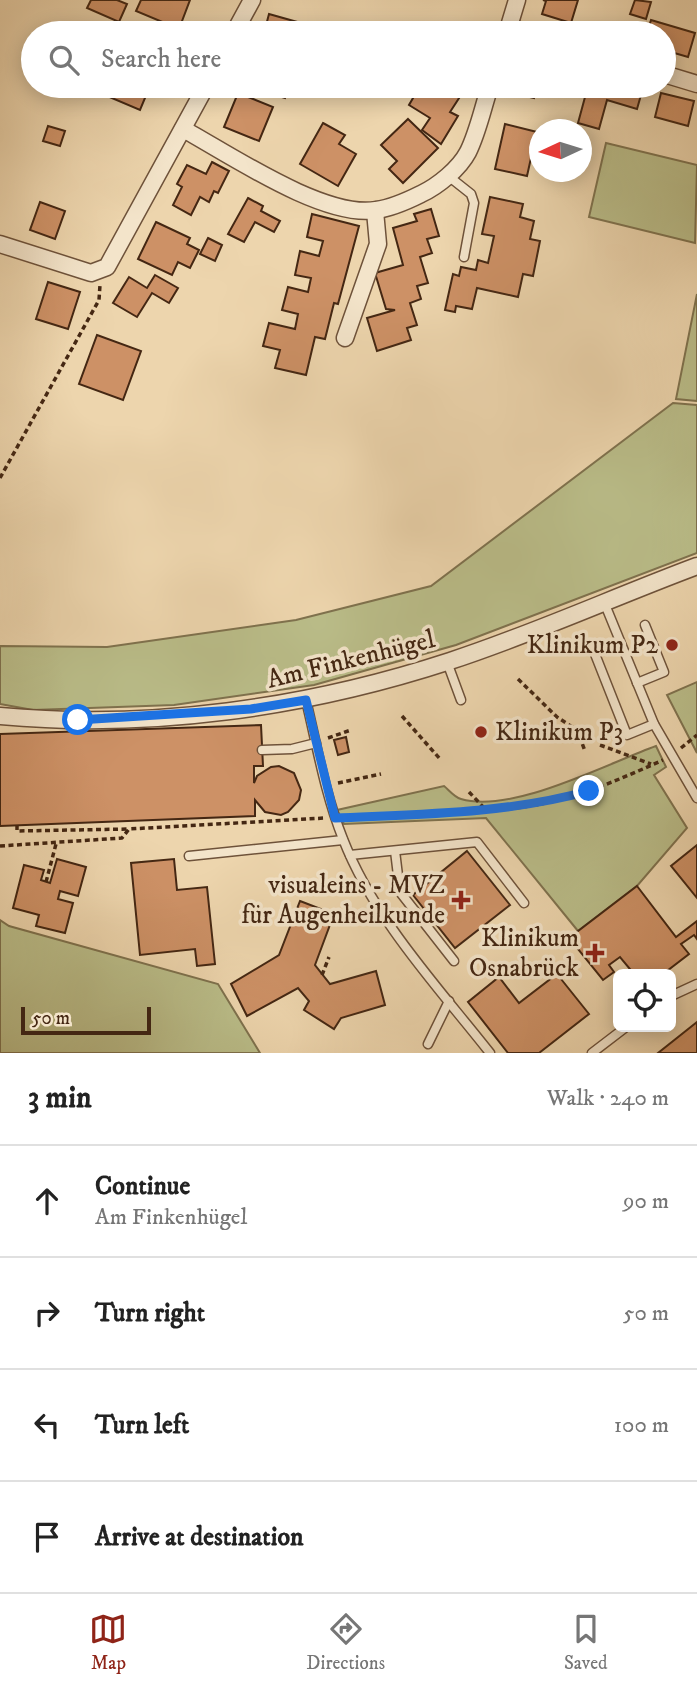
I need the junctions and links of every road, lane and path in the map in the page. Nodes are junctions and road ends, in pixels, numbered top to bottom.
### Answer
1 (252, 0) edge
2 (517, 0) edge
3 (241, 21) edge
4 (511, 21) edge
5 (676, 78) edge
6 (697, 84) edge
7 (200, 98) edge
8 (486, 98) edge
9 (183, 129) junction
10 (447, 175) junction
11 (375, 211) junction
12 (0, 244) edge
13 (464, 257) dead end
14 (101, 272) junction
15 (345, 338) dead end
16 (0, 478) edge
17 (697, 566) edge
18 (604, 601) junction
19 (645, 625) dead end
20 (593, 649) dead end
21 (447, 662) junction
22 (518, 678) dead end
23 (637, 683) junction
24 (306, 700) junction
25 (461, 700) dead end
26 (0, 716) edge
27 (402, 716) dead end
28 (654, 724) junction
29 (351, 730) dead end
30 (697, 735) edge
31 (316, 743) junction
32 (600, 745) dead end
33 (262, 750) dead end
34 (585, 751) dead end
35 (670, 756) junction
36 (440, 760) dead end
37 (653, 764) junction
38 (381, 774) dead end
39 (325, 786) junction
40 (469, 792) dead end
41 (697, 798) edge
42 (487, 811) junction
43 (335, 818) junction
44 (196, 819) dead end
45 (17, 825) dead end
46 (196, 826) junction
47 (129, 829) junction
48 (343, 840) junction
49 (56, 844) junction
50 (0, 846) edge
51 (395, 851) junction
52 (350, 855) junction
53 (189, 856) dead end
54 (46, 881) dead end
55 (524, 903) dead end
56 (329, 957) dead end
57 (454, 961) dead end
58 (322, 975) dead end
59 (697, 985) edge
60 (676, 994) edge
61 (449, 1001) junction
62 (620, 1032) edge
63 (428, 1044) dead end
64 (490, 1053) edge
65 (593, 1053) edge

1 - 3 street
2 - 4 street
5 - 6 street
7 - 9 street
8 - 10 street
9 - 11 street
9 - 14 street
10 - 11 street
10 - 13 lane
11 - 15 street
12 - 14 street
14 - 16 path
17 - 18 street, Am Finkenhügel
18 - 21 street, Am Finkenhügel
18 - 23 lane
19 - 23 lane
20 - 28 lane
21 - 24 street, Am Finkenhügel
21 - 25 lane
22 - 34 path
23 - 28 lane
24 - 26 street, Am Finkenhügel
24 - 31 lane
27 - 36 path
28 - 35 lane
29 - 31 path
30 - 35 path
31 - 33 lane
31 - 39 lane
32 - 37 path
35 - 37 path
35 - 41 lane
37 - 42 path
38 - 39 path
39 - 43 lane
40 - 42 path
42 - 43 path
43 - 46 path
43 - 48 lane
44 - 46 path
45 - 47 path
46 - 47 path
47 - 49 path
48 - 52 lane
48 - 53 lane
49 - 50 path
49 - 54 path
51 - 52 lane
51 - 55 lane
51 - 57 lane
52 - 61 lane
56 - 58 path
59 - 60 lane
61 - 63 lane
61 - 64 lane
62 - 65 lane

